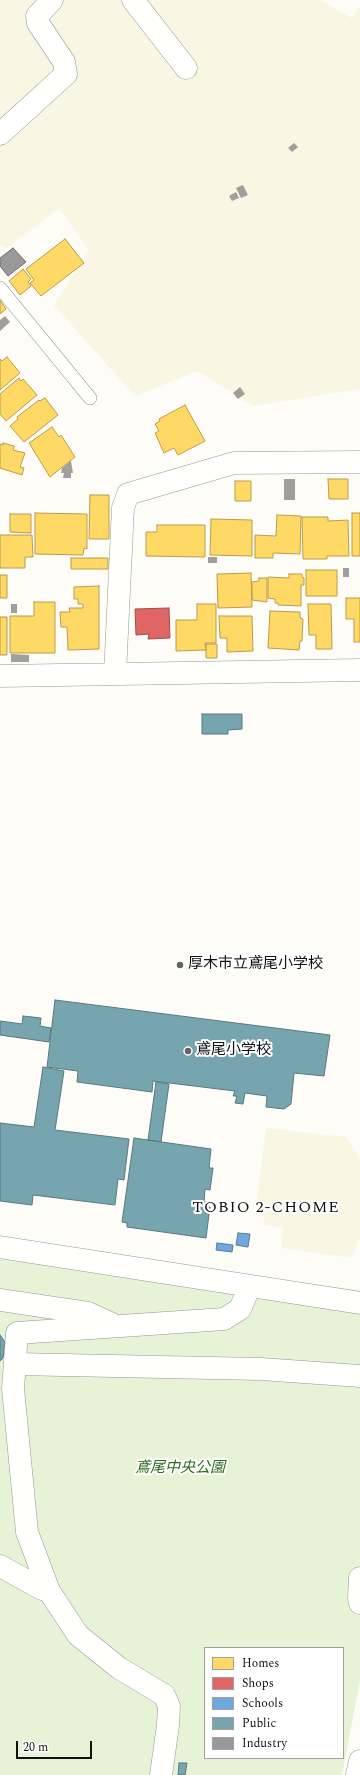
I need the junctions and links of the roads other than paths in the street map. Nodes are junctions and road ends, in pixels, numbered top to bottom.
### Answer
1 (52, 0) edge
2 (133, 0) edge
3 (186, 68) dead end
4 (0, 134) edge
5 (0, 288) edge
6 (90, 398) dead end
7 (360, 462) edge
8 (360, 670) edge
9 (114, 674) junction
10 (0, 676) edge
11 (0, 1247) edge
12 (250, 1286) junction
13 (0, 1300) edge
14 (360, 1303) edge
15 (115, 1325) junction
16 (15, 1364) junction
17 (360, 1376) edge
18 (0, 1566) edge
19 (360, 1578) edge
20 (49, 1591) junction
21 (360, 1603) edge
22 (360, 1761) edge
23 (161, 1775) edge
24 (357, 1775) edge

1 - 4 street
2 - 3 street
5 - 6 lane
7 - 9 street
8 - 9 street
9 - 10 street
11 - 12 street
12 - 14 street
12 - 15 street
13 - 15 street
15 - 16 street
16 - 17 street
16 - 20 street
18 - 20 street
19 - 21 street
20 - 23 street
22 - 24 street

